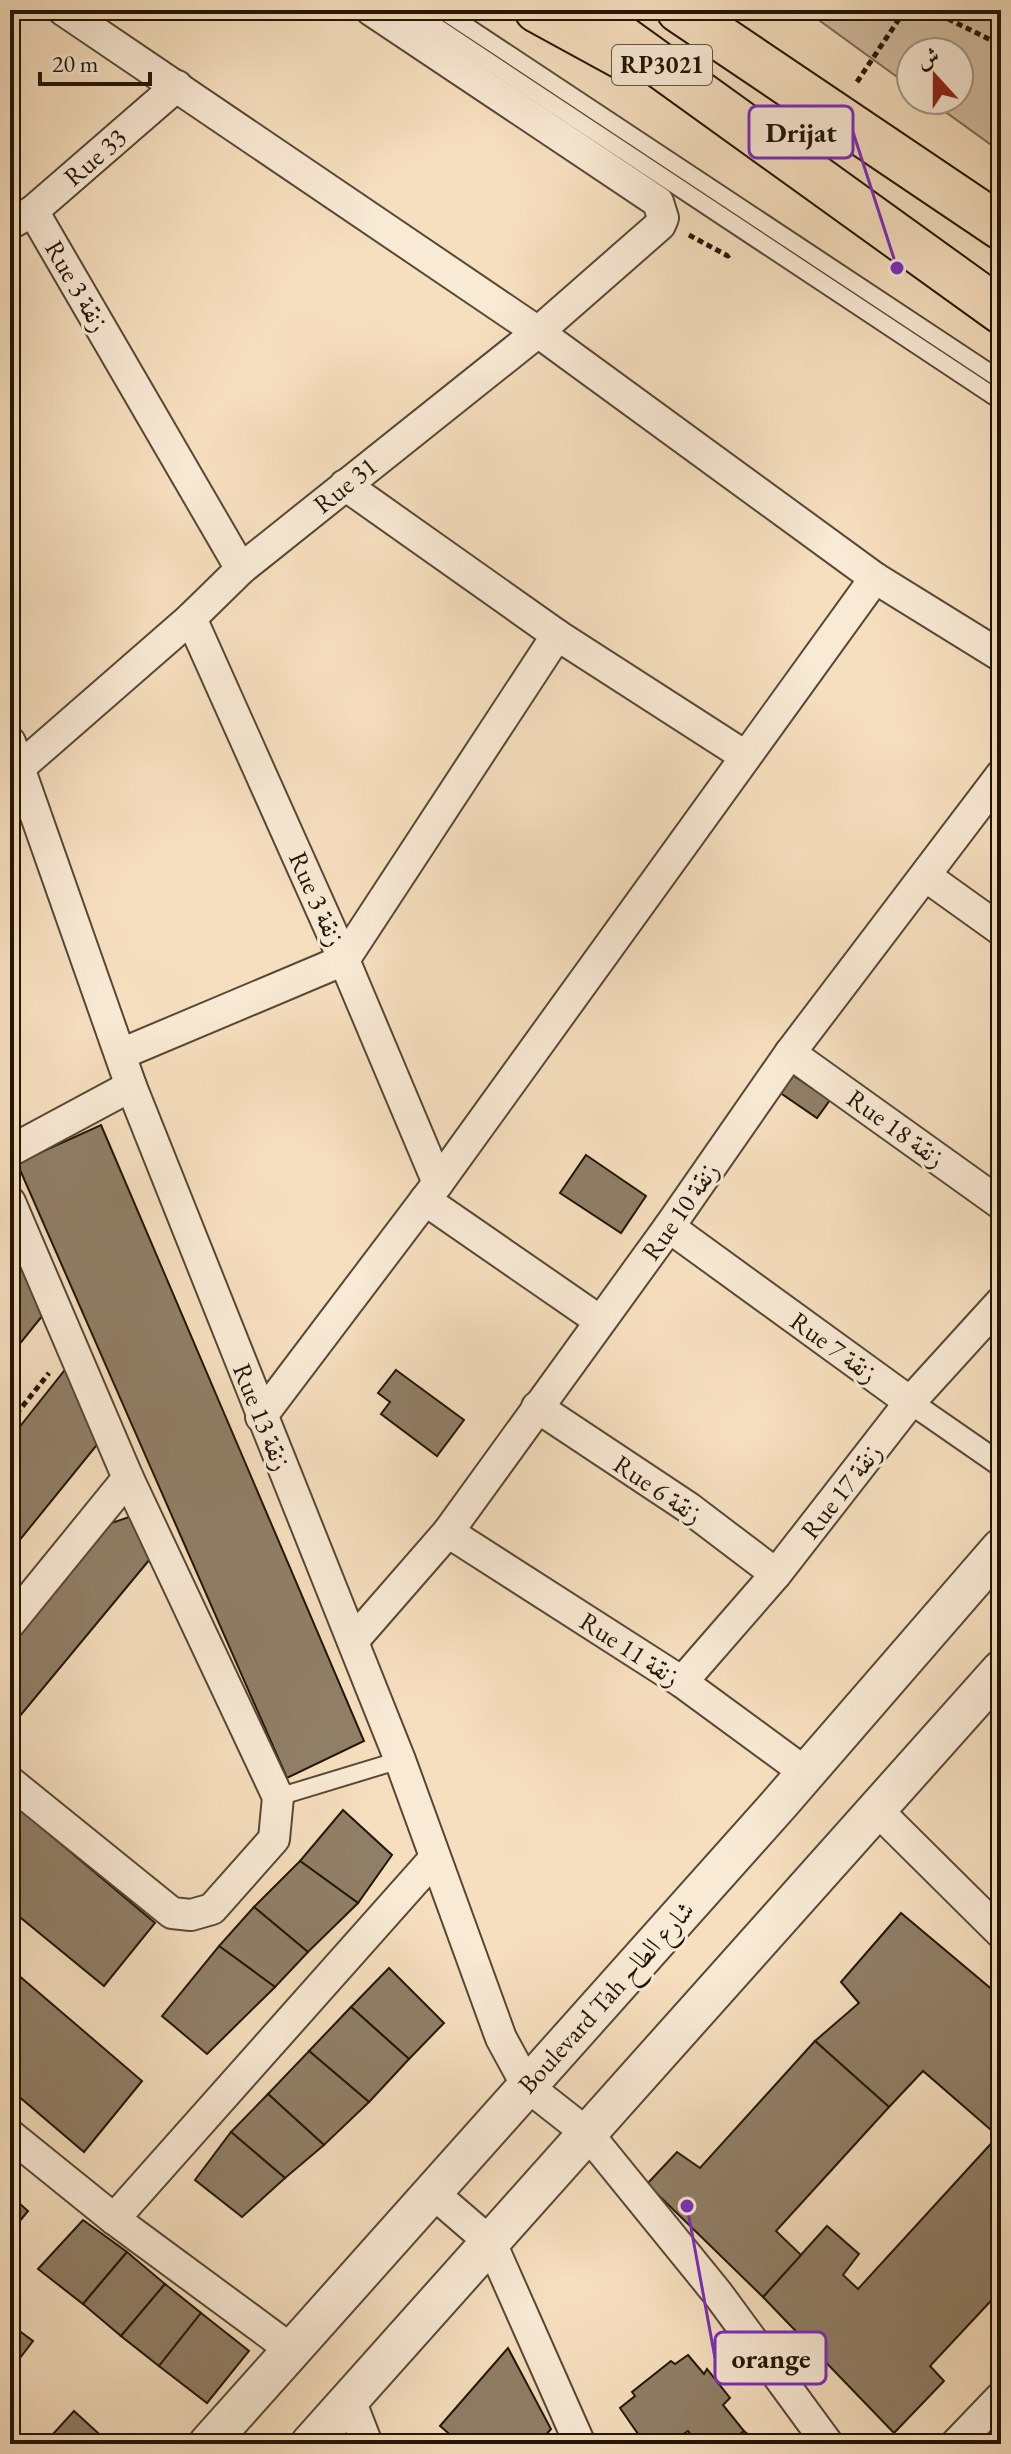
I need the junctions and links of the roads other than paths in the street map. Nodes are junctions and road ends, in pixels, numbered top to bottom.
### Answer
1 (63, 10) edge
2 (371, 10) edge
3 (411, 10) edge
4 (442, 10) edge
5 (537, 10) edge
6 (583, 10) edge
7 (679, 10) edge
8 (177, 86) junction
9 (742, 121) junction
10 (22, 217) edge
11 (1001, 227) edge
12 (1001, 311) edge
13 (538, 332) junction
14 (1001, 380) edge
15 (1001, 401) edge
16 (345, 485) junction
17 (241, 569) junction
18 (875, 578) junction
19 (191, 618) junction
20 (557, 635) junction
21 (1001, 656) edge
22 (14, 755) edge
23 (745, 756) junction
24 (1001, 775) edge
25 (927, 877) junction
26 (1001, 930) edge
27 (344, 960) junction
28 (790, 1053) junction
29 (121, 1054) junction
30 (131, 1086) junction
31 (10, 1151) edge
32 (432, 1192) junction
33 (10, 1202) edge
34 (1001, 1204) edge
35 (669, 1227) junction
36 (1001, 1302) edge
37 (600, 1321) junction
38 (910, 1402) junction
39 (537, 1407) junction
40 (261, 1417) junction
41 (1001, 1465) edge
42 (128, 1478) junction
43 (448, 1532) junction
44 (1001, 1548) edge
45 (776, 1574) junction
46 (10, 1623) edge
47 (353, 1641) junction
48 (1001, 1670) edge
49 (682, 1682) junction
50 (400, 1760) junction
51 (806, 1773) junction
52 (10, 1782) edge
53 (278, 1797) junction
54 (878, 1811) junction
55 (434, 1859) junction
56 (1001, 1933) edge
57 (527, 2086) junction
58 (588, 2134) junction
59 (10, 2135) edge
60 (433, 2193) junction
61 (114, 2219) junction
62 (491, 2243) junction
63 (293, 2351) junction
64 (1001, 2397) edge
65 (350, 2400) junction
66 (208, 2444) edge
67 (310, 2444) edge
68 (367, 2444) edge
69 (580, 2444) edge
70 (828, 2444) edge
71 (956, 2444) edge

1 - 8 street
2 - 13 street, Rue 31
3 - 15 lane
4 - 14 lane
5 - 9 main road
6 - 9 main road, RP3021
7 - 11 main road, RP3021
8 - 10 street, Rue 33
8 - 13 street
9 - 12 main road, RP3021
10 - 17 street, Rue 3 زنقة
13 - 16 street, Rue 31
13 - 18 street
16 - 17 street, Rue 31
16 - 20 street
17 - 19 street, Rue 31
18 - 21 street
18 - 23 street
19 - 22 street, Rue 31
19 - 27 street, Rue 3 زنقة
20 - 23 street
20 - 27 street
22 - 29 street, Rue 13 زنقة
23 - 32 street
24 - 25 street, Rue 10 زنقة
25 - 26 street
25 - 28 street, Rue 10 زنقة
27 - 29 street
27 - 32 street, Rue 3 زنقة
28 - 34 street, Rue 18 زنقة
28 - 35 street, Rue 10 زنقة
29 - 30 street, Rue 13 زنقة
30 - 31 street
30 - 40 street, Rue 13 زنقة
32 - 37 street
32 - 40 street
33 - 42 street
35 - 37 street, Rue 10 زنقة
35 - 38 street, Rue 7 زنقة
36 - 38 street, Rue 17 زنقة
37 - 39 street, Rue 10 زنقة
38 - 41 street, Rue 7 زنقة
38 - 45 street, Rue 17 زنقة
39 - 43 street, Rue 10 زنقة
39 - 45 street, Rue 6 زنقة
40 - 47 street, Rue 13 زنقة
42 - 46 street
42 - 53 street
43 - 47 street, Rue 10 زنقة
43 - 49 street, Rue 11 زنقة
44 - 51 street, Boulevard Tah شارع الطاح
45 - 49 street, Rue 17 زنقة
47 - 50 street, Rue 13 زنقة
48 - 54 street
49 - 51 street, Rue 11 زنقة
50 - 53 lane
50 - 55 street, Rue 13 زنقة
51 - 57 street, Boulevard Tah شارع الطاح
52 - 53 street
54 - 56 street
54 - 58 street
55 - 57 street, Rue 13 زنقة
55 - 61 street
57 - 58 street
57 - 60 street, Boulevard Tah شارع الطاح
58 - 62 street
58 - 70 street
59 - 61 street
60 - 62 street
60 - 63 street, Boulevard Tah شارع الطاح
61 - 63 street
62 - 65 street
62 - 69 street
63 - 66 street, Boulevard Tah شارع الطاح
64 - 71 street
65 - 67 street
65 - 68 street

